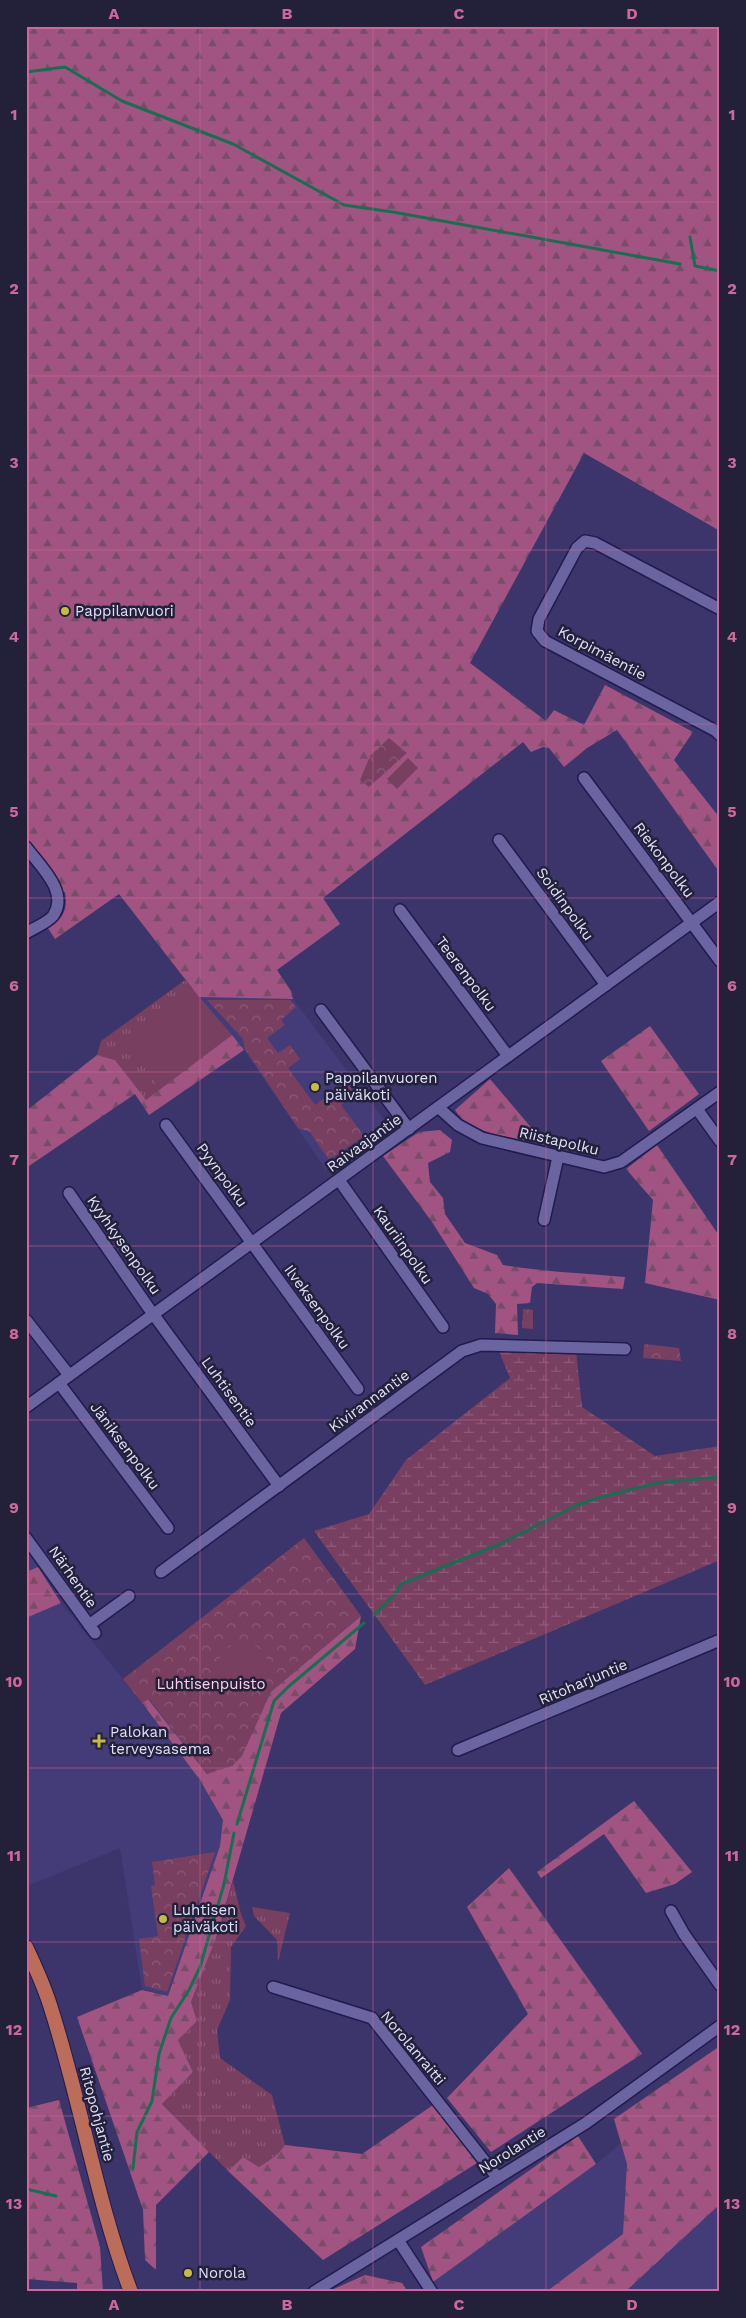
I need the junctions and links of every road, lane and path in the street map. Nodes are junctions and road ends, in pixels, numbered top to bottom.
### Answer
1 (720, 609) edge
2 (720, 735) edge
3 (584, 778) dead end
4 (499, 840) dead end
5 (26, 847) edge
6 (720, 902) edge
7 (400, 910) dead end
8 (692, 922) junction
9 (26, 933) edge
10 (720, 961) edge
11 (606, 985) junction
12 (322, 1010) dead end
13 (508, 1056) junction
14 (720, 1092) edge
15 (438, 1108) junction
16 (697, 1109) junction
17 (166, 1125) dead end
18 (410, 1129) junction
19 (720, 1140) edge
20 (558, 1157) junction
21 (339, 1180) junction
22 (69, 1193) dead end
23 (544, 1220) dead end
24 (253, 1244) junction
25 (155, 1315) junction
26 (26, 1320) edge
27 (443, 1326) dead end
28 (625, 1349) dead end
29 (69, 1375) junction
30 (59, 1383) junction
31 (358, 1389) dead end
32 (26, 1407) edge
33 (279, 1486) junction
34 (168, 1528) dead end
35 (26, 1538) edge
36 (161, 1572) dead end
37 (129, 1596) dead end
38 (720, 1640) edge
39 (458, 1750) dead end
40 (671, 1911) dead end
41 (26, 1947) edge
42 (720, 1985) edge
43 (274, 1987) dead end
44 (720, 2026) edge
45 (497, 2177) junction
46 (398, 2240) junction
47 (131, 2292) edge
48 (314, 2292) edge
49 (432, 2292) edge

1 - 2 street, Korpimäentie
3 - 8 street, Riekonpolku
4 - 11 street, Soidinpolku
5 - 9 street
6 - 8 street, Raivaajantie
7 - 13 street, Teerenpolku
8 - 10 street, Riekonpolku
8 - 11 street, Raivaajantie
11 - 13 street, Raivaajantie
12 - 18 street
13 - 15 street, Raivaajantie
14 - 16 street, Riistapolku
15 - 18 street, Raivaajantie
15 - 20 street, Riistapolku
16 - 19 street
16 - 20 street, Riistapolku
17 - 24 street, Pyynpolku
18 - 21 street, Raivaajantie
20 - 23 street
21 - 24 street, Raivaajantie
21 - 27 street, Kauriinpolku
22 - 25 street, Kyyhkysenpolku
24 - 25 street, Raivaajantie
24 - 31 street, Ilveksenpolku
25 - 29 street, Raivaajantie
25 - 33 street, Luhtisentie
26 - 29 street
28 - 33 street, Kivirannantie
29 - 30 street, Raivaajantie
30 - 32 street, Raivaajantie
30 - 34 street, Jäniksenpolku
33 - 36 street, Kivirannantie
35 - 37 street, Närhentie
38 - 39 street, Ritoharjuntie
40 - 42 street
41 - 47 main road, Ritopohjantie
43 - 45 street, Norolanraitti
44 - 45 street, Norolantie
45 - 46 street, Norolantie
46 - 48 street, Norolantie
46 - 49 street

